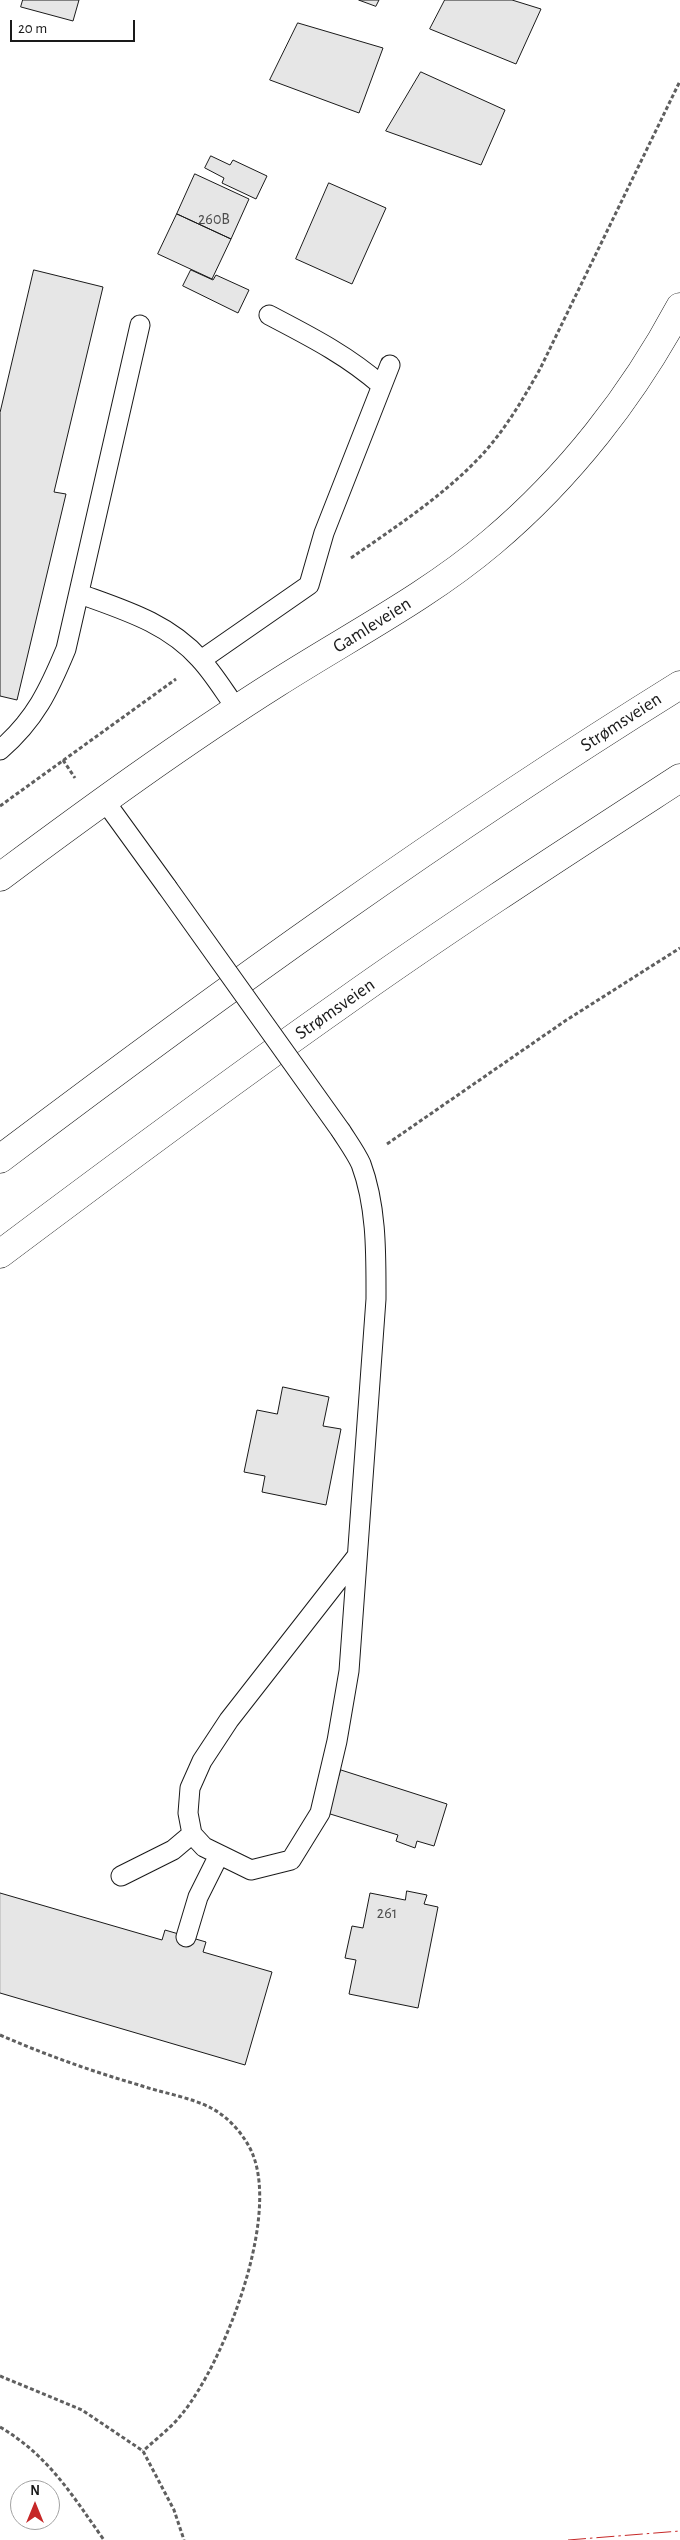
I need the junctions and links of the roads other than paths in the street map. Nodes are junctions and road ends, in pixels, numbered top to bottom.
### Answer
1 (680, 307) edge
2 (269, 315) dead end
3 (140, 326) dead end
4 (390, 365) dead end
5 (381, 385) junction
6 (80, 594) junction
7 (201, 660) junction
8 (680, 685) edge
9 (237, 709) junction
10 (0, 750) edge
11 (680, 778) edge
12 (104, 800) junction
13 (0, 877) edge
14 (0, 1159) edge
15 (0, 1254) edge
16 (357, 1556) junction
17 (192, 1834) junction
18 (219, 1855) junction
19 (122, 1876) dead end
20 (186, 1937) dead end

1 - 9 main road, Gamleveien
2 - 5 lane
3 - 6 lane
4 - 5 lane
5 - 7 lane
6 - 7 lane
6 - 10 lane
7 - 9 lane
8 - 14 main road, Strømsveien
9 - 12 main road, Gamleveien
11 - 15 main road, Strømsveien
12 - 13 main road, Gamleveien
12 - 16 lane, bridge
16 - 17 lane
16 - 18 lane
17 - 18 lane
17 - 19 lane
18 - 20 lane

